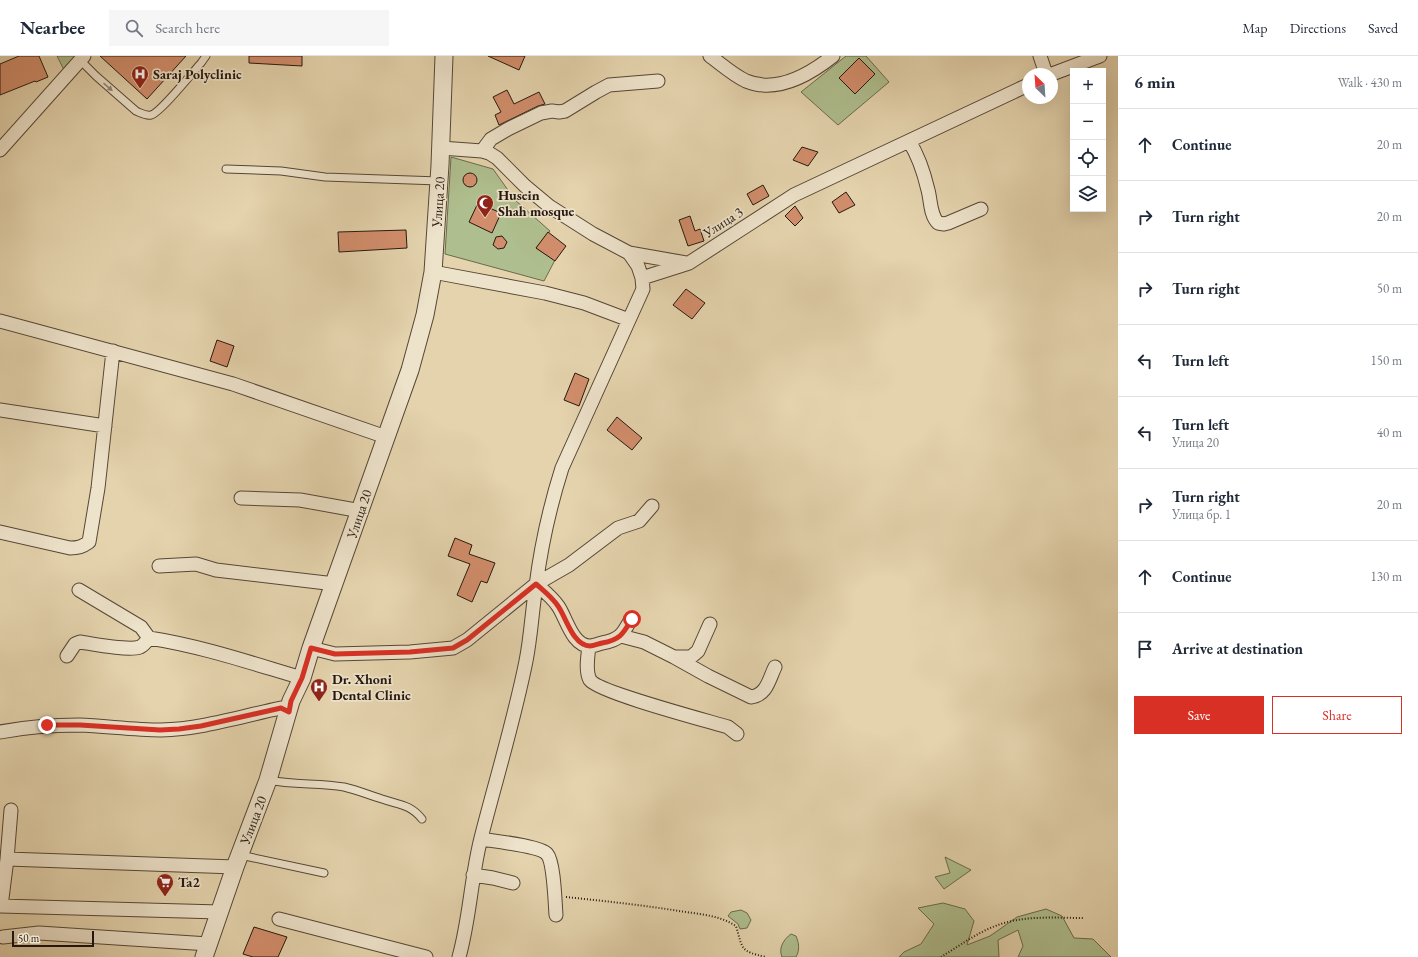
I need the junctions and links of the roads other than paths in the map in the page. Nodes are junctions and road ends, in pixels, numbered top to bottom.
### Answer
1 (206, 56) edge
2 (444, 56) edge
3 (710, 56) edge
4 (833, 56) edge
5 (1040, 56) edge
6 (1100, 56) edge
7 (82, 58) edge
8 (1044, 68) edge
9 (1058, 72) edge
10 (658, 81) dead end
11 (1022, 88) edge
12 (909, 141) junction
13 (441, 148) junction
14 (0, 150) edge
15 (482, 151) junction
16 (226, 169) dead end
17 (440, 181) junction
18 (981, 209) dead end
19 (629, 253) junction
20 (690, 263) junction
21 (433, 272) junction
22 (642, 278) junction
23 (629, 320) junction
24 (0, 321) edge
25 (113, 352) junction
26 (0, 410) edge
27 (105, 426) junction
28 (386, 437) junction
29 (241, 498) dead end
30 (652, 506) dead end
31 (361, 510) junction
32 (0, 532) edge
33 (159, 566) dead end
34 (335, 584) junction
35 (536, 584) junction
36 (79, 590) dead end
37 (632, 619) dead end
38 (710, 624) dead end
39 (621, 636) junction
40 (148, 638) junction
41 (589, 646) junction
42 (311, 648) junction
43 (66, 656) dead end
44 (674, 657) junction
45 (775, 667) dead end
46 (302, 678) junction
47 (289, 712) junction
48 (0, 732) edge
49 (736, 734) dead end
50 (268, 780) junction
51 (11, 810) dead end
52 (422, 819) dead end
53 (481, 839) junction
54 (7, 859) junction
55 (237, 861) junction
56 (324, 873) dead end
57 (473, 875) junction
58 (513, 883) dead end
59 (0, 906) edge
60 (220, 912) junction
61 (556, 915) dead end
62 (279, 918) dead end
63 (3, 937) dead end
64 (206, 950) edge
65 (426, 957) edge
66 (459, 957) edge

7 -> 1 lane
2 - 13 street, Улица 20
3 - 4 street
5 - 8 street
6 - 9 street
7 - 14 street
10 - 15 street
11 - 12 street, Улица 3
12 - 18 street
12 - 20 street, Улица 3
13 - 15 street
13 - 17 street, Улица 20
15 - 19 street
16 - 17 lane
17 - 21 street, Улица 20
19 - 20 street
19 - 22 street
20 - 22 street, Улица 3
21 - 23 street
21 - 28 street, Улица 20
22 - 23 street
23 - 35 street
24 - 25 street
25 - 27 street
25 - 28 street
26 - 27 street
27 - 32 street
28 - 31 street, Улица 20
29 - 31 street
30 - 35 street
31 - 34 street, Улица 20
33 - 34 street
34 - 42 street, Улица 20
35 - 41 street
35 - 42 street
35 - 53 street
36 - 40 street
37 - 39 street
38 - 44 street
39 - 41 street
39 - 44 street
40 - 43 street
40 - 46 street
41 - 49 street
42 - 46 street, Улица 20
44 - 45 street
46 - 47 street, Улица 20
47 - 48 street
47 - 50 street, Улица 20
50 - 52 lane
50 - 55 street, Улица 20
51 - 54 street
53 - 57 street
53 - 61 street
54 - 55 street
54 - 59 street
55 - 56 lane
55 - 60 street, Улица 20
57 - 58 street
57 - 66 street
59 - 60 street
60 - 64 street, Улица 20
62 - 65 street
63 - 64 street

